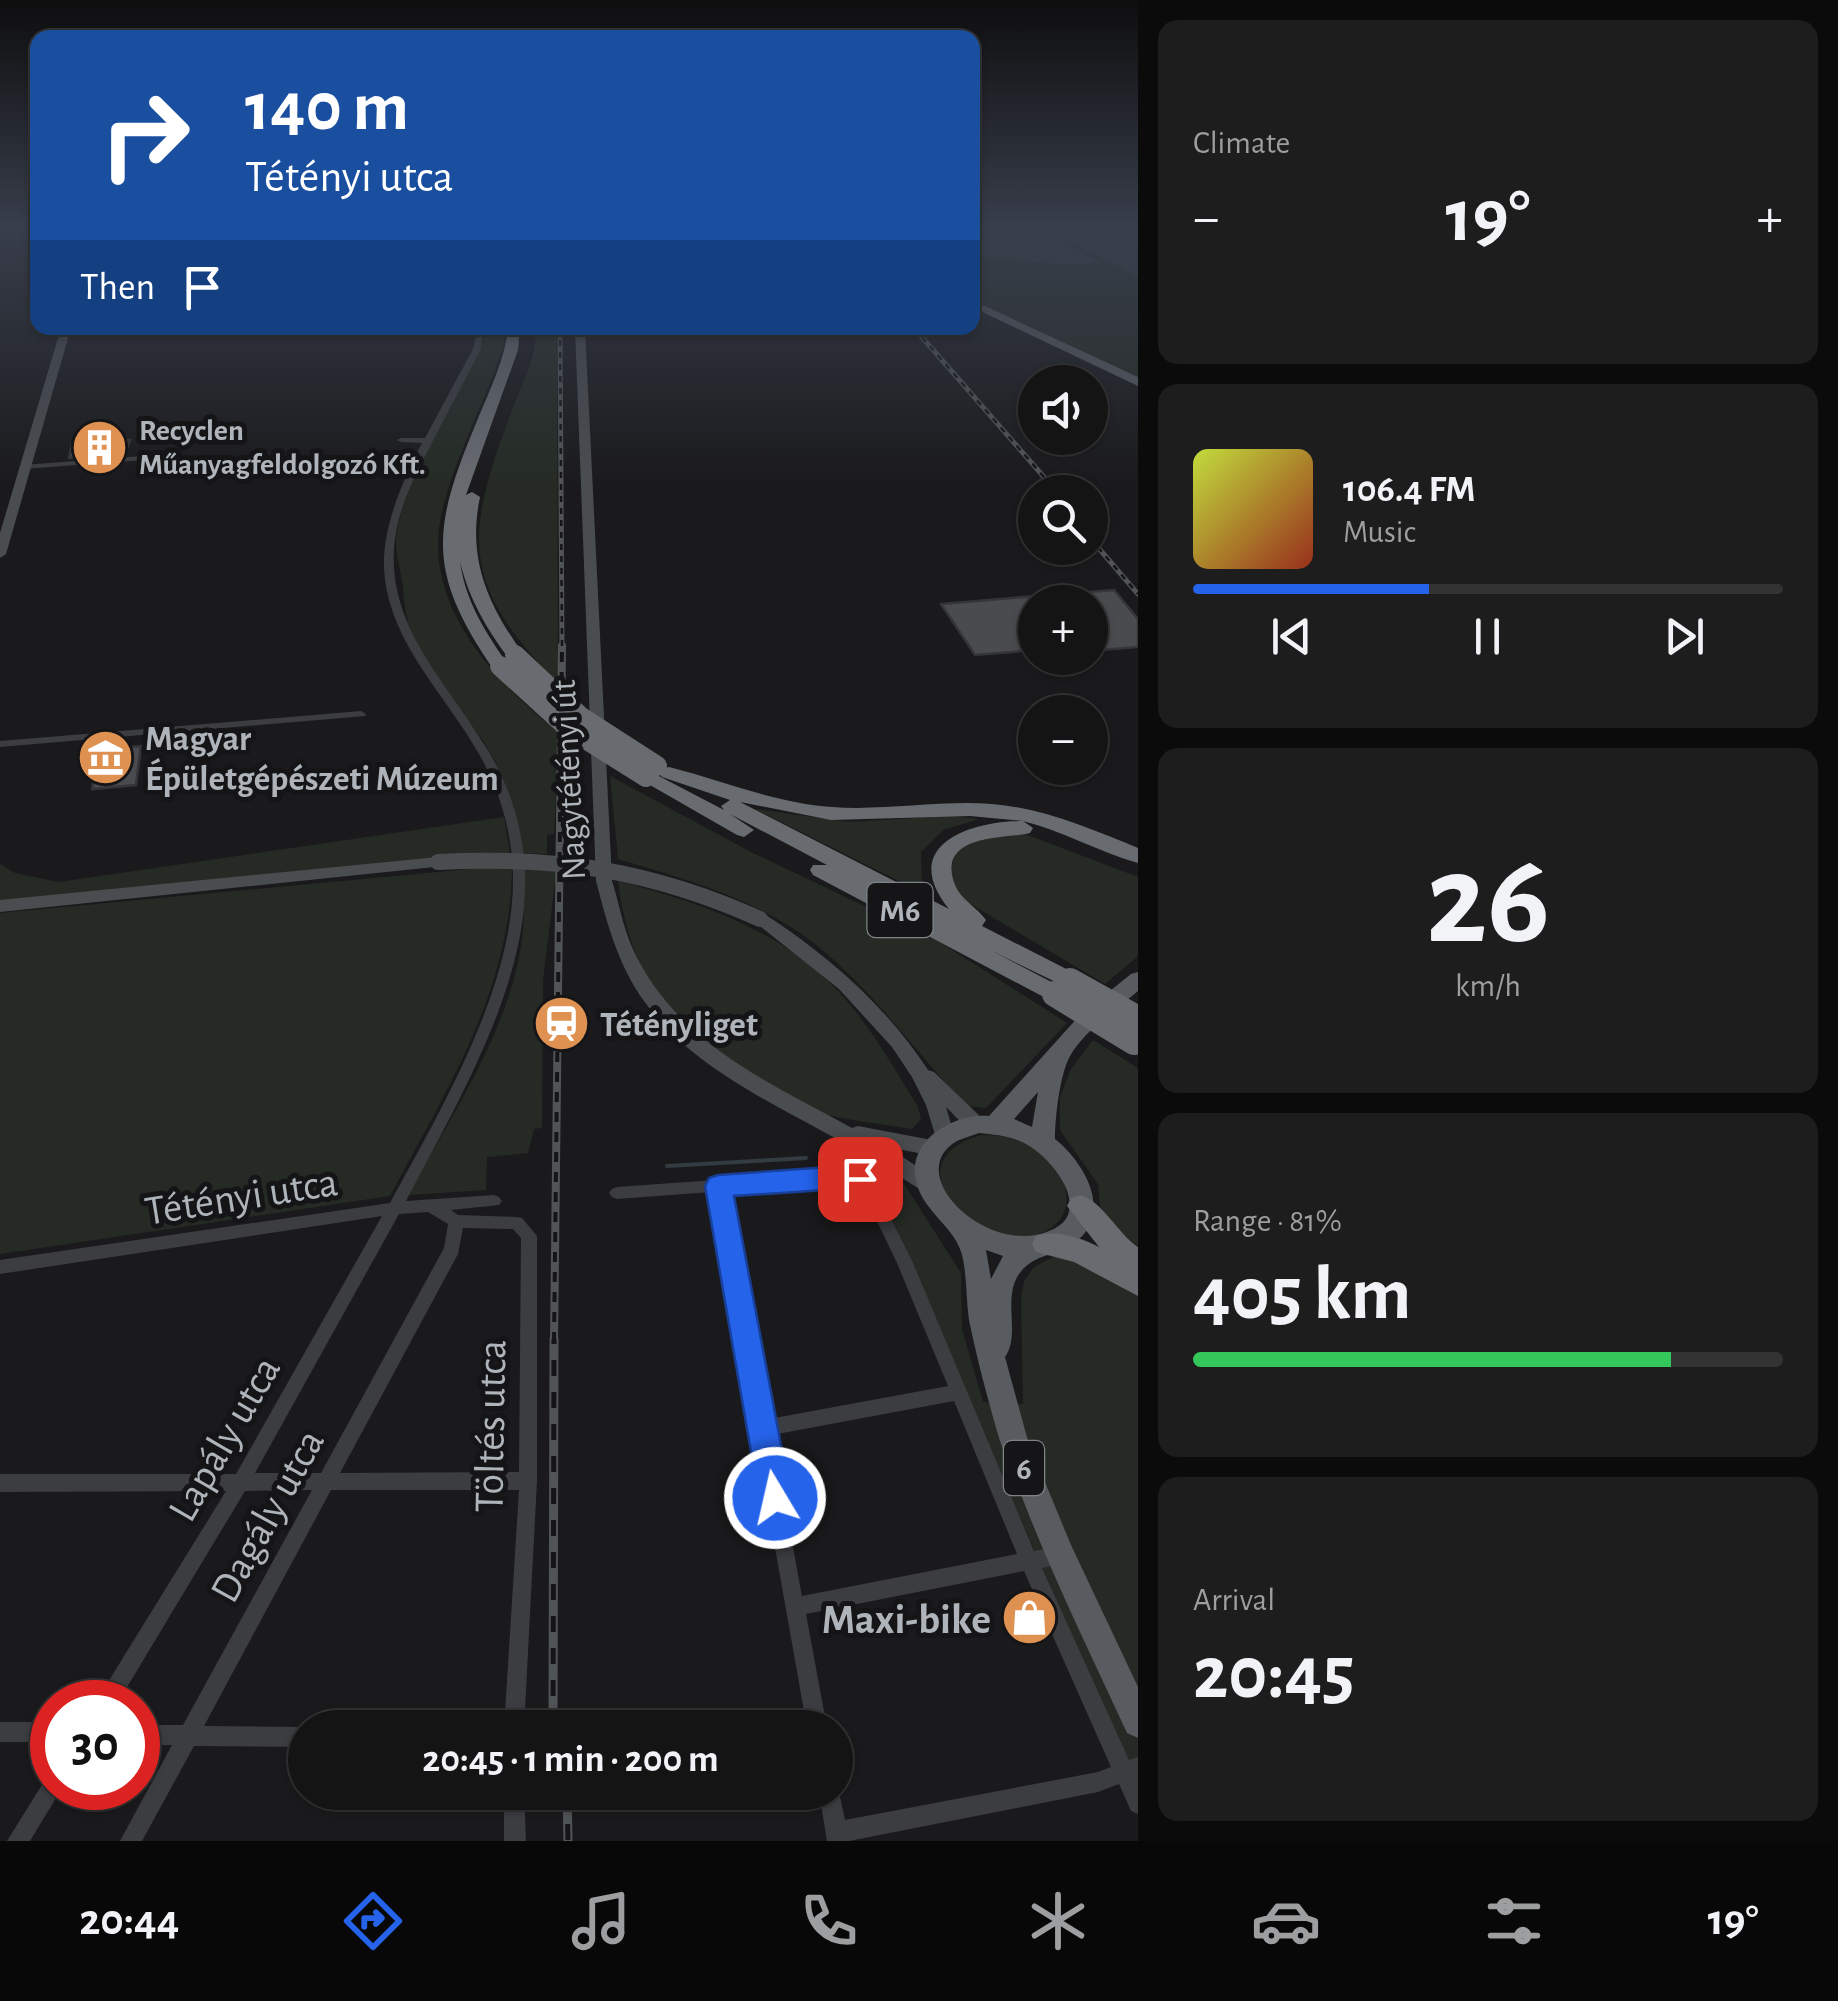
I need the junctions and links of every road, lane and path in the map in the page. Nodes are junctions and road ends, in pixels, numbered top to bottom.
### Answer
1 (991, 312) edge
2 (64, 335) edge
3 (480, 335) edge
4 (513, 335) edge
5 (527, 335) edge
6 (580, 335) edge
7 (1138, 382) edge
8 (401, 440) dead end
9 (429, 441) junction
10 (155, 457) dead end
11 (24, 467) junction
12 (0, 554) edge
13 (508, 660) junction
14 (361, 714) dead end
15 (0, 744) edge
16 (658, 772) junction
17 (1138, 856) edge
18 (1138, 868) edge
19 (0, 906) edge
20 (1138, 979) edge
21 (1058, 981) junction
22 (1137, 1035) edge
23 (1058, 1055) junction
24 (909, 1059) junction
25 (987, 1124) junction
26 (828, 1126) junction
27 (1043, 1140) junction
28 (939, 1142) junction
29 (928, 1184) junction
30 (718, 1186) junction
31 (617, 1193) dead end
32 (494, 1201) dead end
33 (429, 1205) junction
34 (1082, 1206) junction
35 (396, 1208) junction
36 (456, 1221) junction
37 (968, 1233) junction
38 (1040, 1245) junction
39 (1138, 1262) edge
40 (0, 1267) edge
41 (1138, 1284) edge
42 (999, 1377) junction
43 (958, 1392) junction
44 (764, 1428) junction
45 (528, 1481) junction
46 (0, 1483) edge
47 (242, 1484) junction
48 (327, 1484) junction
49 (1046, 1559) junction
50 (795, 1607) junction
51 (1082, 1638) junction
52 (121, 1680) edge
53 (515, 1710) edge
54 (814, 1710) edge
55 (1138, 1722) edge
56 (0, 1732) edge
57 (30, 1732) edge
58 (160, 1736) edge
59 (185, 1737) junction
60 (288, 1737) edge
61 (1131, 1770) edge
62 (1138, 1804) edge
63 (38, 1810) edge
64 (514, 1810) edge
65 (833, 1810) edge
66 (838, 1836) edge
67 (18, 1841) edge
68 (131, 1841) edge
69 (515, 1841) edge

1 - 7 main road
2 - 11 main road
3 - 9 street, Lapály utca
4 - 13 highway, M6
5 - 13 highway, M6
6 - 26 main road, Nagytétényi út
8 - 9 street
9 - 35 street, Lapály utca
10 - 11 street
11 - 12 main road
13 - 16 highway, M6, bridge
14 - 15 street
16 - 17 highway
16 - 21 highway, M6
18 - 21 highway
19 - 24 main road, bridge
20 - 23 main road
21 - 22 highway, M6, bridge
23 - 25 main road
23 - 27 main road
24 - 25 main road
24 - 28 main road
25 - 27 main road
25 - 28 main road
26 - 28 main road, Nagytétényi út
26 - 29 main road, Nagytétényi út
27 - 34 main road
28 - 29 main road
29 - 37 main road
30 - 31 street
30 - 43 street
30 - 44 street
32 - 33 street, Tétényi utca
33 - 35 street, Tétényi utca
33 - 36 street
34 - 38 main road, 6
34 - 39 highway
35 - 40 street, Tétényi utca
35 - 47 street, Lapály utca
36 - 45 street, Töltés utca
36 - 48 street, Dagály utca
37 - 38 main road
37 - 42 main road, 6
38 - 41 highway
38 - 42 main road, 6
42 - 49 main road, 6
43 - 44 street
43 - 49 street
44 - 50 street
45 - 48 street
45 - 53 street, Töltés utca
46 - 47 street
47 - 48 street
47 - 52 street, Lapály utca
48 - 59 street, Dagály utca
49 - 50 street
49 - 51 main road, 6
50 - 54 street
51 - 55 main road, 6
51 - 61 street
56 - 57 street
58 - 59 street
59 - 60 street
59 - 68 street, Dagály utca
61 - 62 street
61 - 66 street
63 - 67 street
64 - 69 street
65 - 66 street

